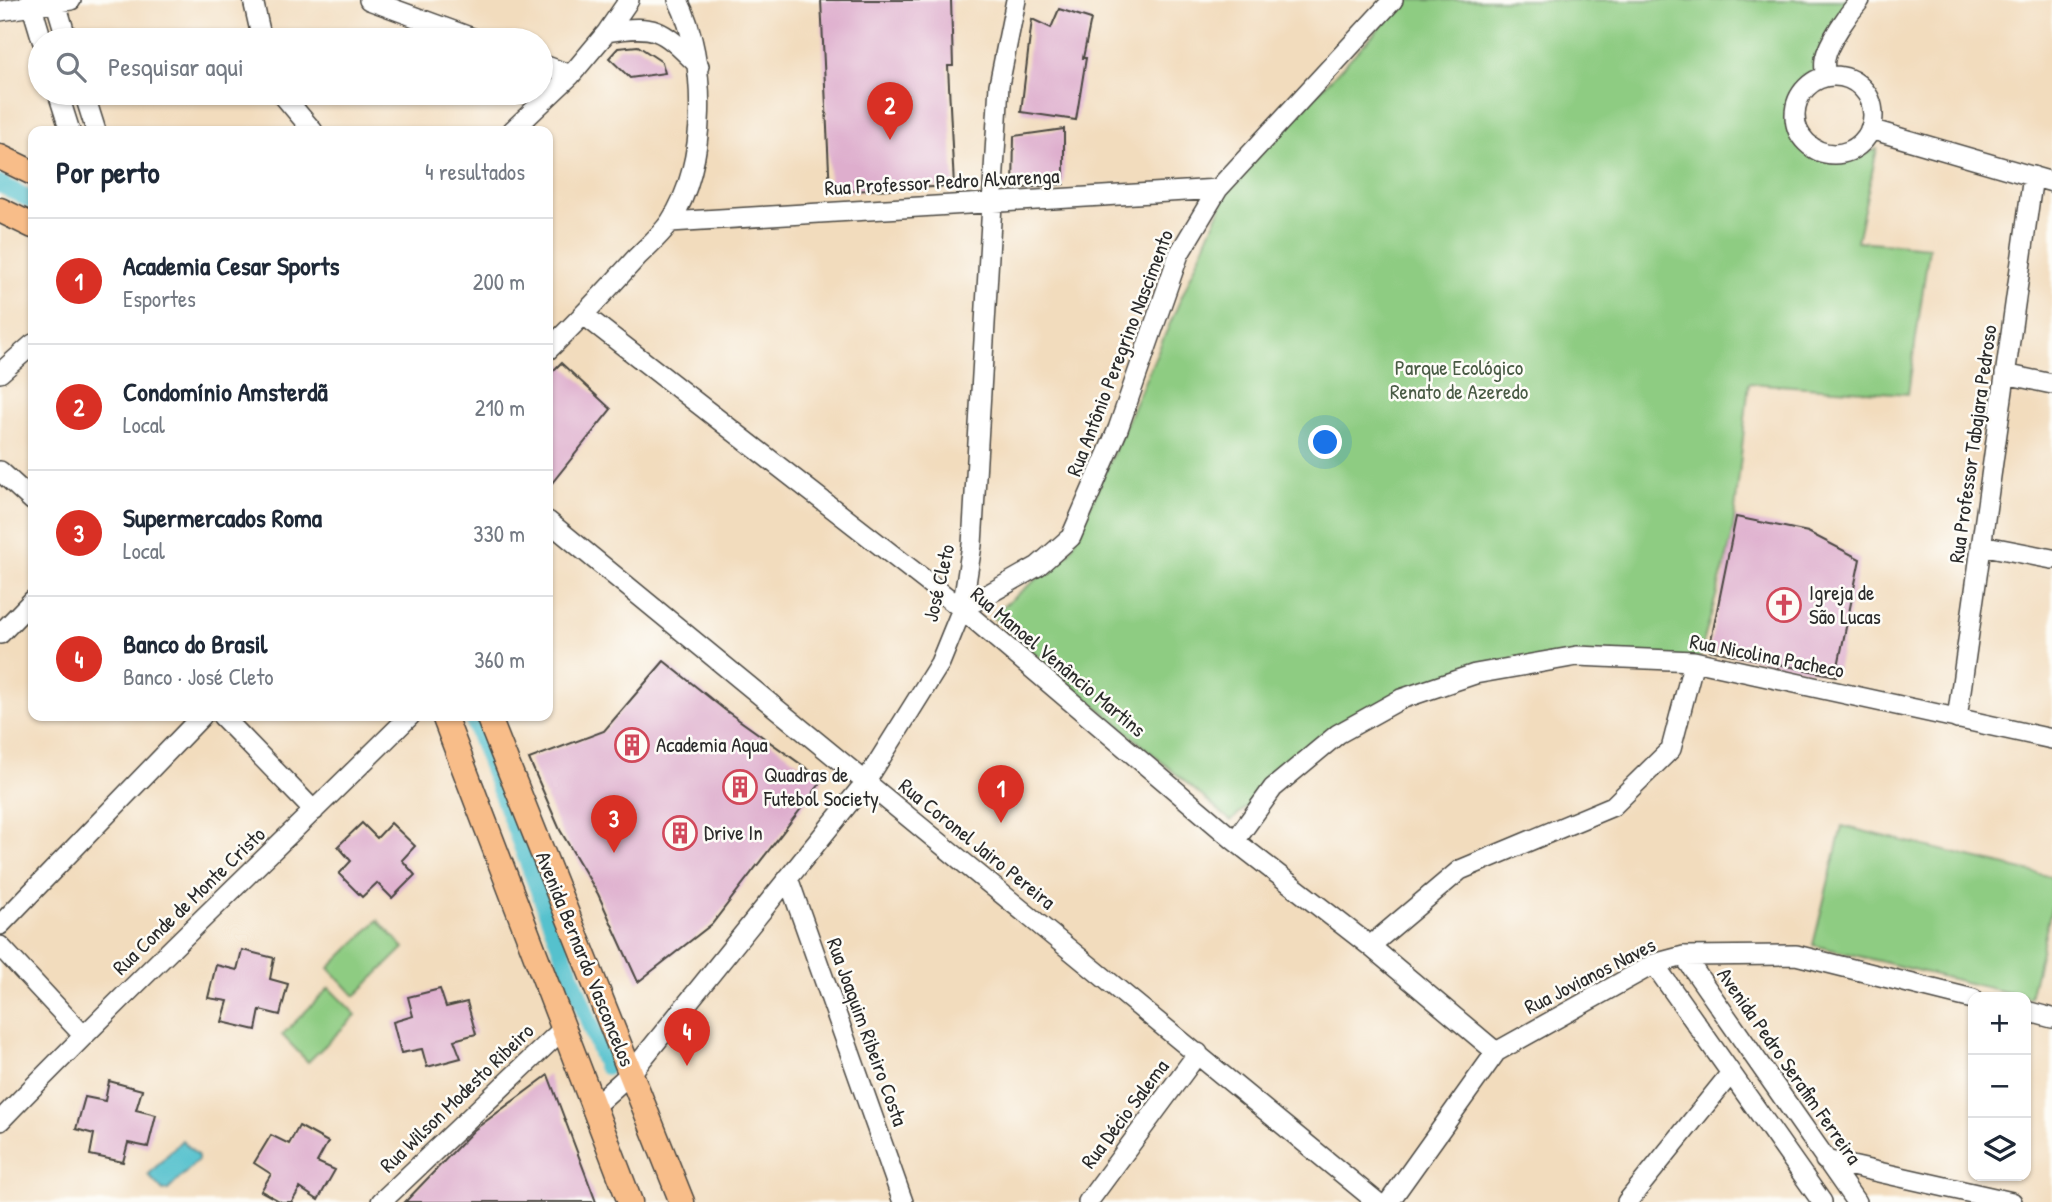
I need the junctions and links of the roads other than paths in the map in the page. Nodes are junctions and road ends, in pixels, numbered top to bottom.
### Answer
1 (253, 0) edge
2 (369, 0) edge
3 (629, 0) edge
4 (678, 0) edge
5 (1016, 0) edge
6 (1393, 0) edge
7 (1860, 0) edge
8 (60, 1) edge
9 (31, 4) edge
10 (0, 11) edge
11 (38, 28) edge
12 (65, 28) edge
13 (259, 28) edge
14 (445, 28) edge
15 (607, 32) junction
16 (699, 66) junction
17 (553, 68) edge
18 (571, 75) junction
19 (1825, 76) junction
20 (553, 92) edge
21 (62, 105) edge
22 (87, 105) edge
23 (291, 105) edge
24 (539, 105) edge
25 (68, 126) edge
26 (94, 126) edge
27 (309, 126) edge
28 (517, 126) edge
29 (1870, 129) junction
30 (0, 157) edge
31 (28, 171) edge
32 (2043, 179) edge
33 (1217, 189) junction
34 (991, 201) junction
35 (0, 210) edge
36 (670, 222) junction
37 (28, 224) edge
38 (584, 315) junction
39 (553, 345) edge
40 (28, 348) edge
41 (0, 373) edge
42 (2005, 374) junction
43 (2052, 384) edge
44 (0, 471) edge
45 (28, 496) edge
46 (553, 525) edge
47 (1981, 545) junction
48 (2052, 559) edge
49 (28, 605) edge
50 (962, 609) junction
51 (0, 634) edge
52 (1694, 661) junction
53 (1957, 719) junction
54 (197, 721) edge
55 (227, 721) edge
56 (405, 721) edge
57 (446, 721) edge
58 (490, 721) edge
59 (2052, 739) edge
60 (865, 783) junction
61 (314, 811) junction
62 (1235, 841) junction
63 (788, 878) junction
64 (0, 925) edge
65 (0, 946) edge
66 (1370, 946) junction
67 (1684, 956) junction
68 (1654, 964) junction
69 (1968, 998) edge
70 (2031, 1013) edge
71 (2052, 1018) edge
72 (565, 1027) junction
73 (83, 1035) junction
74 (1496, 1052) junction
75 (1198, 1053) junction
76 (631, 1073) junction
77 (1731, 1073) junction
78 (593, 1107) junction
79 (0, 1121) edge
80 (1825, 1160) junction
81 (381, 1202) edge
82 (631, 1202) edge
83 (682, 1202) edge
84 (903, 1202) edge
85 (1088, 1202) edge
86 (1377, 1202) edge
87 (1389, 1202) edge
88 (1627, 1202) edge
89 (1822, 1202) edge
90 (1856, 1202) edge
91 (2012, 1202) edge

1 - 13 street
2 - 14 street
3 - 15 street
4 - 16 street
5 - 34 street, José Cleto
6 - 33 street, Rua Antônio Peregrino Nascimento
7 - 19 street
8 - 9 street
8 - 12 street
9 - 10 street
9 - 11 street
15 - 16 street
15 - 18 street
16 - 36 street
17 - 18 street
18 - 20 street
19 - 29 street
19 - 29 street
21 - 25 street
22 - 26 street
23 - 27 street
24 - 28 street
29 - 32 street
30 - 31 main road
32 - 42 street, Rua Professor Tabajara Pedroso
33 - 34 street, Rua Professor Pedro Alvarenga
33 - 50 street, Rua Antônio Peregrino Nascimento
34 - 36 street, Rua Professor Pedro Alvarenga
34 - 50 street, José Cleto
35 - 37 main road
36 - 38 street
38 - 39 street
38 - 50 street, Rua Manoel Venâncio Martins
40 - 41 street
42 - 43 street
42 - 47 street, Rua Professor Tabajara Pedroso
44 - 45 street
46 - 60 street, Rua Coronel Jairo Pereira
47 - 48 street
47 - 53 street, Rua Professor Tabajara Pedroso
49 - 51 street
50 - 60 street, José Cleto
50 - 62 street, Rua Manoel Venâncio Martins
52 - 53 street, Rua Nicolina Pacheco
52 - 62 street, Rua Nicolina Pacheco
52 - 66 street
53 - 59 street, Rua Nicolina Pacheco
54 - 64 street
55 - 61 street
56 - 61 street, Rua Conde de Monte Cristo
57 - 72 main road, Avenida Bernardo Vasconcelos
58 - 76 main road, Avenida Bernardo Vasconcelos
60 - 63 street, José Cleto
60 - 75 street, Rua Coronel Jairo Pereira
61 - 73 street, Rua Conde de Monte Cristo
62 - 66 street, Rua Manoel Venâncio Martins
63 - 76 street, José Cleto
63 - 84 street, Rua Joaquim Ribeiro Costa
65 - 73 street
66 - 74 street, Rua Manoel Venâncio Martins
67 - 68 street, Rua Jovianos Naves
67 - 69 street, Rua Jovianos Naves
67 - 80 street, Avenida Pedro Serafim Ferreira
68 - 74 street, Rua Jovianos Naves
68 - 77 street
70 - 71 street
72 - 78 main road, Avenida Bernardo Vasconcelos
72 - 81 street, Rua Wilson Modesto Ribeiro
73 - 79 street, Rua Conde de Monte Cristo
74 - 87 street, Rua Jovianos Naves
75 - 85 street, Rua Décio Salema
75 - 86 street, Rua Coronel Jairo Pereira
76 - 78 street, José Cleto
76 - 83 main road, Avenida Bernardo Vasconcelos
77 - 88 street
77 - 89 street
78 - 82 main road, Avenida Bernardo Vasconcelos
80 - 90 street, Avenida Pedro Serafim Ferreira
80 - 91 street

